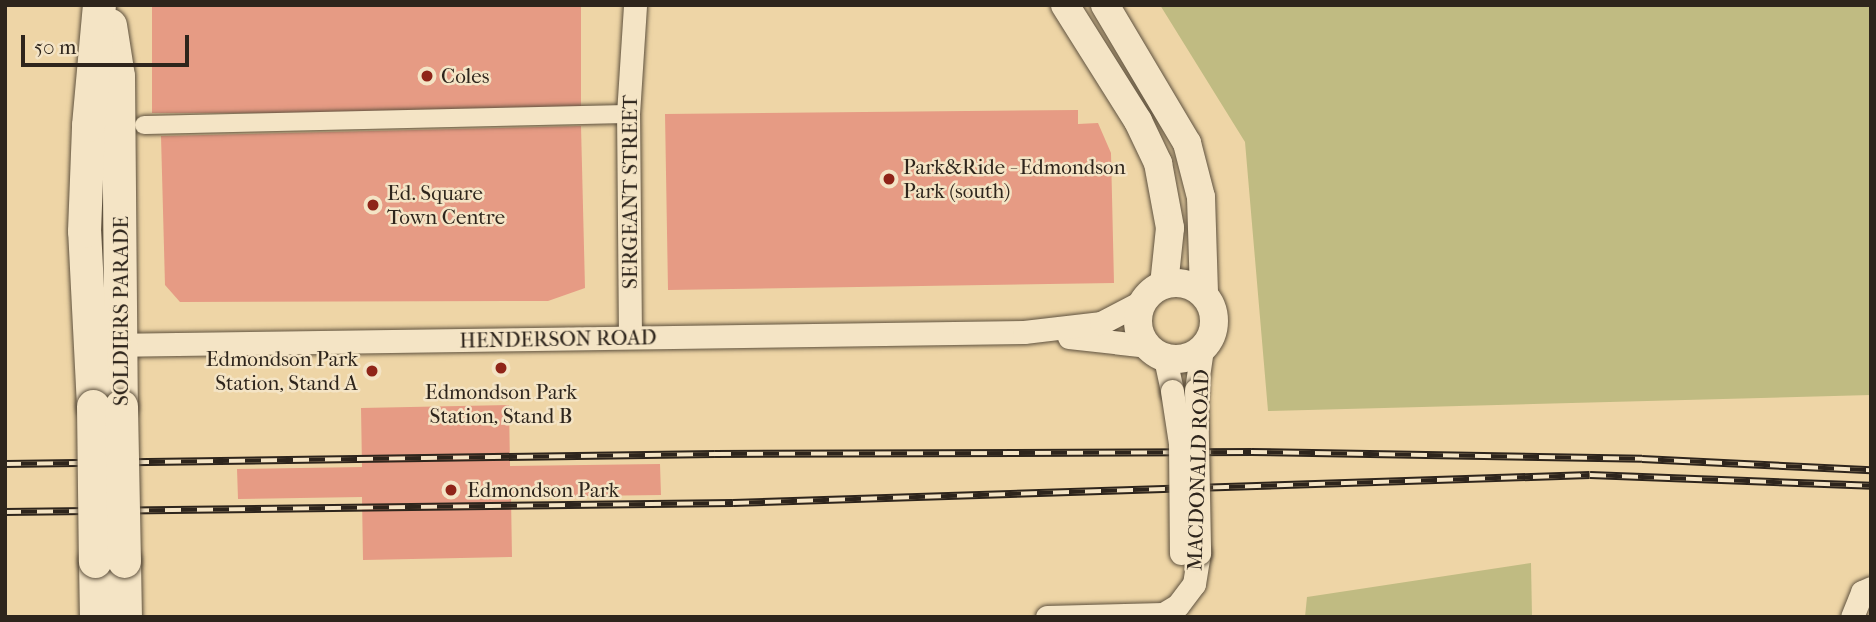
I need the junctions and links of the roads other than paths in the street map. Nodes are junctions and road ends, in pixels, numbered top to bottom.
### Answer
1 (99, 5) edge
2 (107, 5) edge
3 (635, 5) edge
4 (1065, 5) edge
5 (1105, 5) edge
6 (628, 114) junction
7 (144, 125) dead end
8 (1154, 293) junction
9 (1204, 294) junction
10 (1024, 332) junction
11 (630, 337) junction
12 (106, 345) junction
13 (1202, 349) junction
14 (1157, 352) junction
15 (1190, 553) junction
16 (114, 568) junction
17 (1871, 588) edge
18 (96, 617) edge
19 (125, 617) edge
20 (144, 617) edge
21 (1047, 617) edge
22 (1852, 617) edge

1 - 12 main road, SOLDIERS PARADE
2 - 12 main road, SOLDIERS PARADE
3 - 6 street, SERGEANT STREET
4 - 8 street
5 - 9 street
6 - 7 street
6 - 11 street, SERGEANT STREET
8 - 9 street
8 - 10 street, HENDERSON ROAD
8 - 14 street
9 - 13 street
10 - 11 street, HENDERSON ROAD
10 - 14 street, HENDERSON ROAD
11 - 12 street, HENDERSON ROAD
12 - 16 main road, SOLDIERS PARADE, bridge
13 - 14 street
13 - 15 street, MACDONALD ROAD, bridge
14 - 15 street, MACDONALD ROAD, bridge
15 - 21 street, MACDONALD ROAD
16 - 18 main road, SOLDIERS PARADE
16 - 19 main road, SOLDIERS PARADE
16 - 20 street
17 - 22 street

